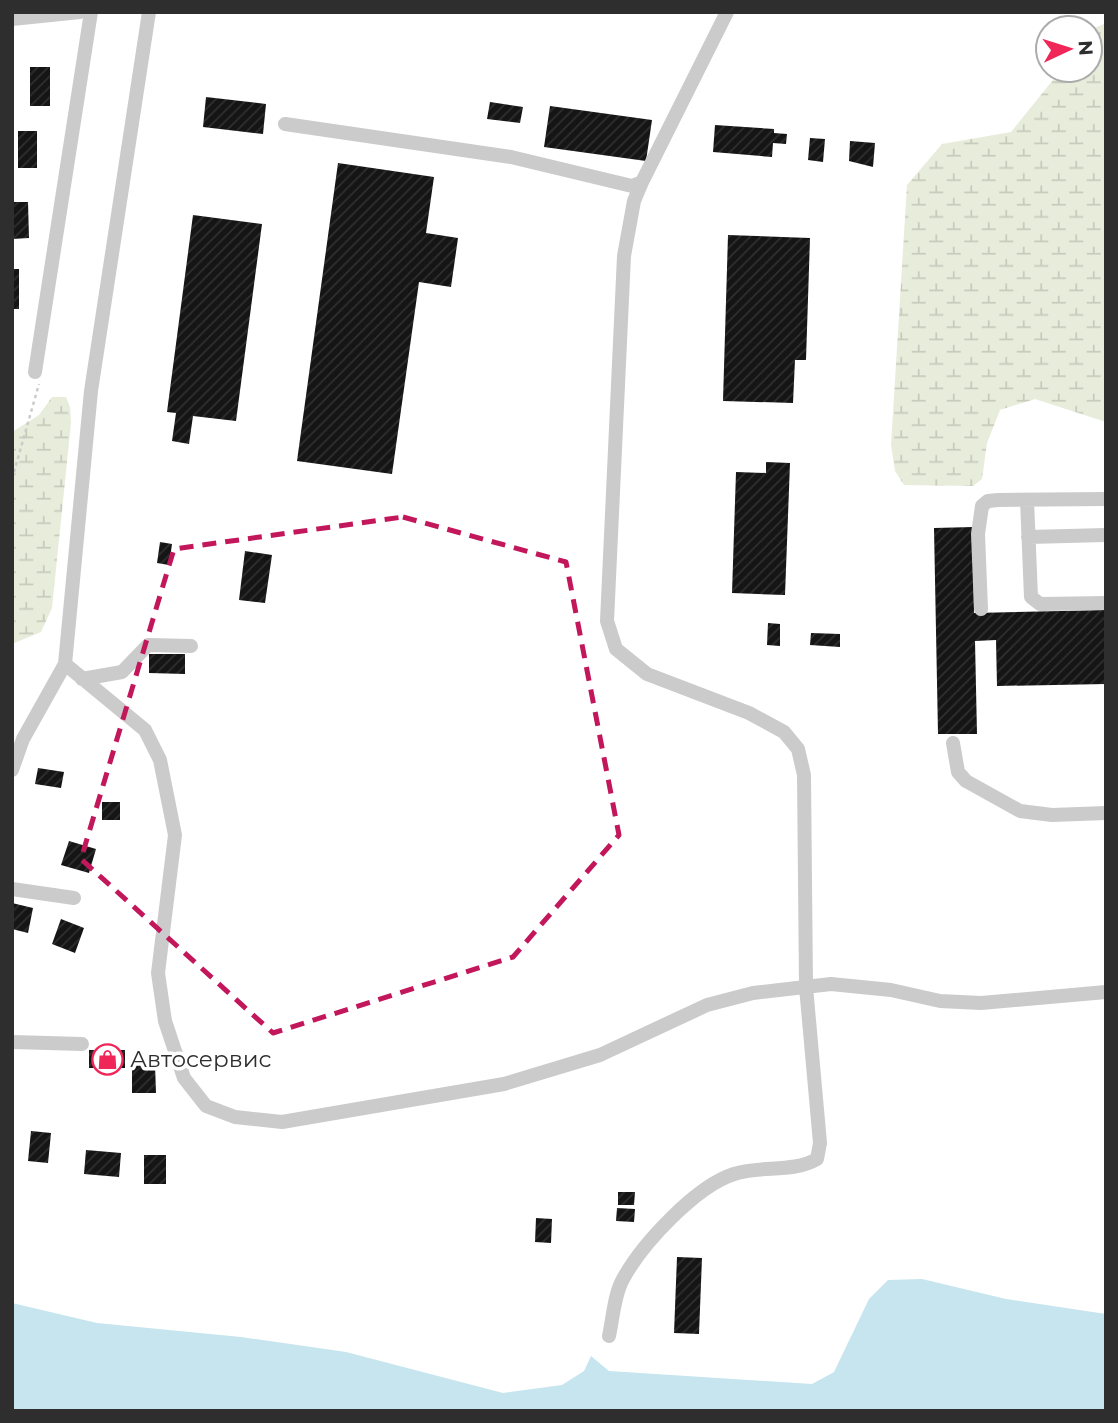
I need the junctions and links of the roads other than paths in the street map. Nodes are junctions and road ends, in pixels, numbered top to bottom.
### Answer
1 (80, 12) edge
2 (90, 12) edge
3 (149, 12) edge
4 (727, 12) edge
5 (12, 19) edge
6 (285, 124) dead end
7 (642, 182) junction
8 (35, 372) road end
9 (1106, 499) edge
10 (1027, 500) junction
11 (1106, 535) edge
12 (1028, 537) junction
13 (1106, 603) edge
14 (981, 609) dead end
15 (191, 646) dead end
16 (65, 664) junction
17 (82, 678) junction
18 (953, 743) dead end
19 (12, 770) edge
20 (1106, 813) edge
21 (12, 889) edge
22 (74, 898) dead end
23 (806, 987) junction
24 (1106, 992) edge
25 (12, 1042) edge
26 (82, 1044) dead end
27 (609, 1336) dead end

1 - 5 street
2 - 8 street
3 - 16 street
4 - 7 street
6 - 7 street
7 - 23 street
9 - 10 street
10 - 12 street
10 - 14 street
11 - 12 street
12 - 13 street
15 - 17 street
16 - 17 street
16 - 19 street
17 - 23 street
18 - 20 street
21 - 22 street
23 - 24 street
23 - 27 street
25 - 26 street

